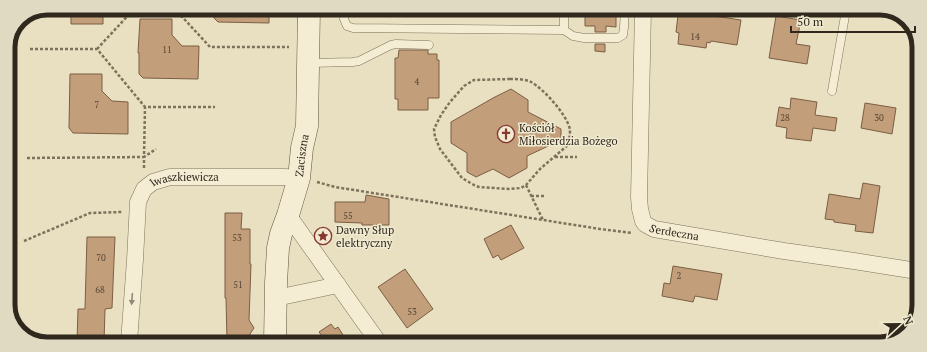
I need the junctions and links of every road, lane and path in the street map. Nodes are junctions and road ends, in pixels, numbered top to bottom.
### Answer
1 (129, 15) edge
2 (180, 15) edge
3 (309, 15) edge
4 (345, 15) edge
5 (564, 15) edge
6 (625, 15) edge
7 (643, 15) edge
8 (845, 15) edge
9 (564, 30) junction
10 (429, 45) dead end
11 (290, 47) dead end
12 (97, 49) junction
13 (30, 50) dead end
14 (308, 63) junction
15 (832, 91) dead end
16 (144, 107) junction
17 (215, 107) dead end
18 (156, 150) dead end
19 (144, 157) junction
20 (554, 157) junction
21 (577, 157) dead end
22 (27, 158) dead end
23 (305, 179) junction
24 (526, 185) junction
25 (531, 196) junction
26 (546, 196) dead end
27 (137, 212) junction
28 (288, 215) junction
29 (543, 220) junction
30 (632, 233) dead end
31 (24, 241) dead end
32 (912, 270) edge
33 (338, 285) junction
34 (276, 298) junction
35 (129, 337) edge
36 (275, 337) edge
37 (375, 337) edge

1 - 12 path
2 - 11 path
3 - 14 street, Zaciszna
4 - 9 lane
5 - 9 lane
6 - 9 lane
7 - 32 street, Serdeczna
8 - 15 lane
10 - 14 lane
12 - 13 path
12 - 16 path
14 - 23 street, Zaciszna
16 - 17 path
16 - 19 path
18 - 19 path
19 - 22 path
20 - 21 path
20 - 24 path
20 - 24 path
23 - 27 street, Iwaszkiewicza
23 - 28 street, Zaciszna
23 - 29 path
24 - 25 path
25 - 26 path
25 - 29 path
27 - 31 path
27 -> 35 street, Iwaszkiewicza
28 - 33 street
28 - 34 street, Zaciszna
29 - 30 path
33 - 34 street
33 - 37 street
34 - 36 street, Zaciszna

